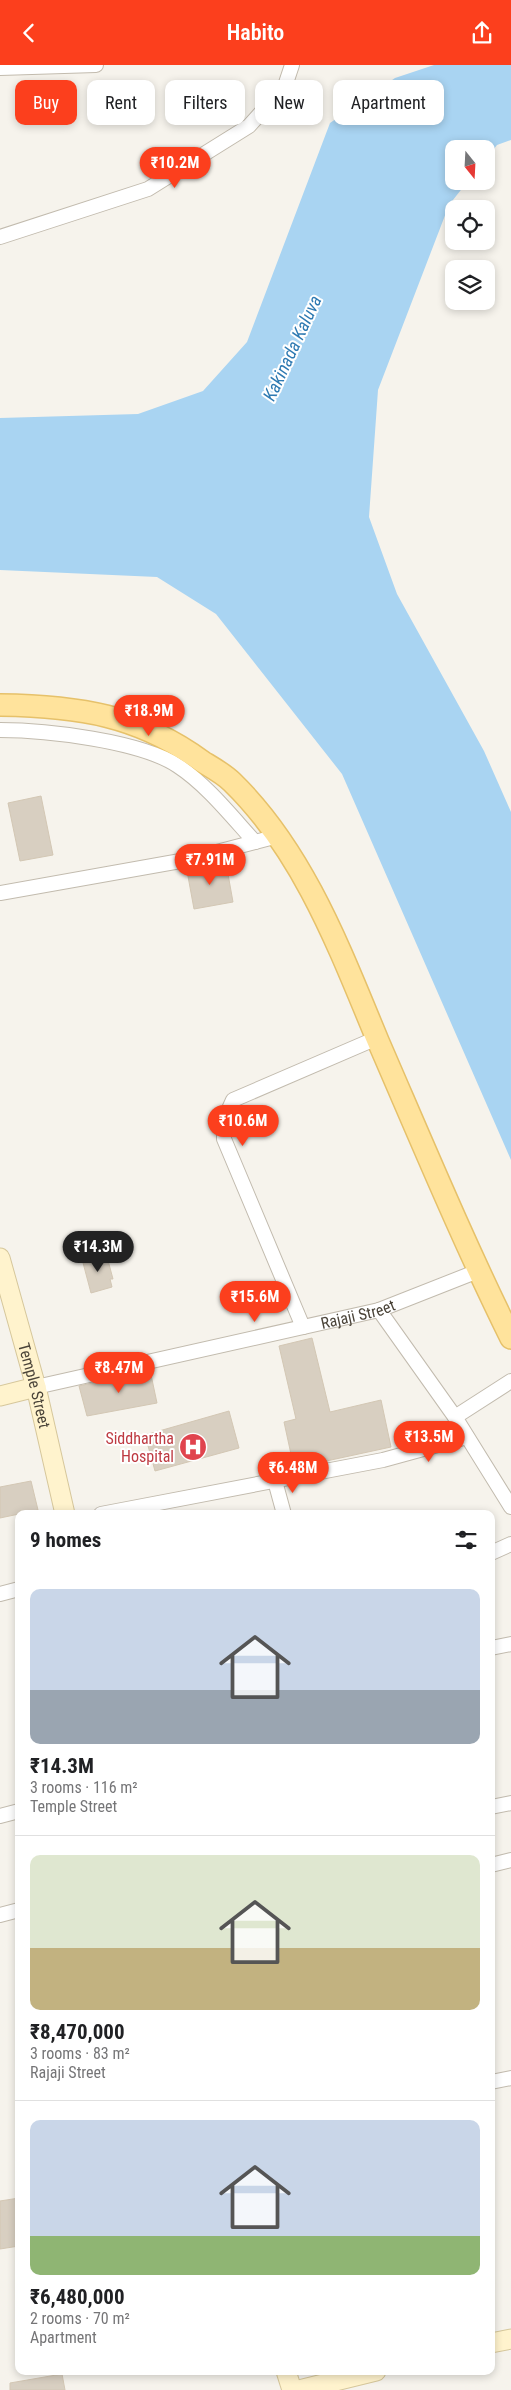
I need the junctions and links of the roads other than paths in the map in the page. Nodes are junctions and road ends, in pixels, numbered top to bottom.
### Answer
1 (96, 65) edge
2 (292, 65) edge
3 (0, 68) edge
4 (0, 237) edge
5 (0, 705) edge
6 (0, 730) edge
7 (278, 836) junction
8 (255, 842) junction
9 (0, 893) edge
10 (378, 1039) junction
11 (0, 1258) edge
12 (478, 1271) junction
13 (380, 1310) junction
14 (303, 1327) junction
15 (511, 1338) edge
16 (511, 1381) edge
17 (36, 1387) junction
18 (0, 1396) edge
19 (455, 1417) junction
20 (467, 1437) junction
21 (275, 1481) junction
22 (511, 1507) edge
23 (64, 1510) edge
24 (122, 1510) edge
25 (283, 1510) edge
26 (511, 1544) edge
27 (495, 1551) edge
28 (15, 1590) edge
29 (0, 1594) edge
30 (511, 1644) edge
31 (495, 1648) edge
32 (511, 1803) edge
33 (495, 1806) edge
34 (15, 1812) edge
35 (0, 1816) edge
36 (511, 1861) edge
37 (495, 1864) edge
38 (15, 1912) edge
39 (0, 1915) edge
40 (511, 2078) edge
41 (495, 2081) edge
42 (511, 2339) edge
43 (495, 2342) edge
44 (287, 2375) edge
45 (360, 2375) edge
46 (292, 2390) edge
47 (299, 2390) edge

1 - 3 street
2 - 4 street
5 - 7 main road
6 - 8 street
7 - 8 street
7 - 10 main road
8 - 9 street
10 - 12 main road
10 - 14 street
11 - 17 street, Temple Street
12 - 13 street, Rajaji Street
12 - 15 main road
13 - 14 street, Rajaji Street
13 - 19 street
14 - 17 street, Rajaji Street
16 - 19 street
17 - 18 street, Rajaji Street
17 - 23 street, Temple Street
19 - 20 street
20 - 21 street
20 - 22 street
21 - 24 street
21 - 25 street
26 - 27 street
28 - 29 street
30 - 31 street
32 - 33 street
34 - 35 street
36 - 37 street
38 - 39 street
40 - 41 street
42 - 43 street
44 - 46 street
45 - 47 street

